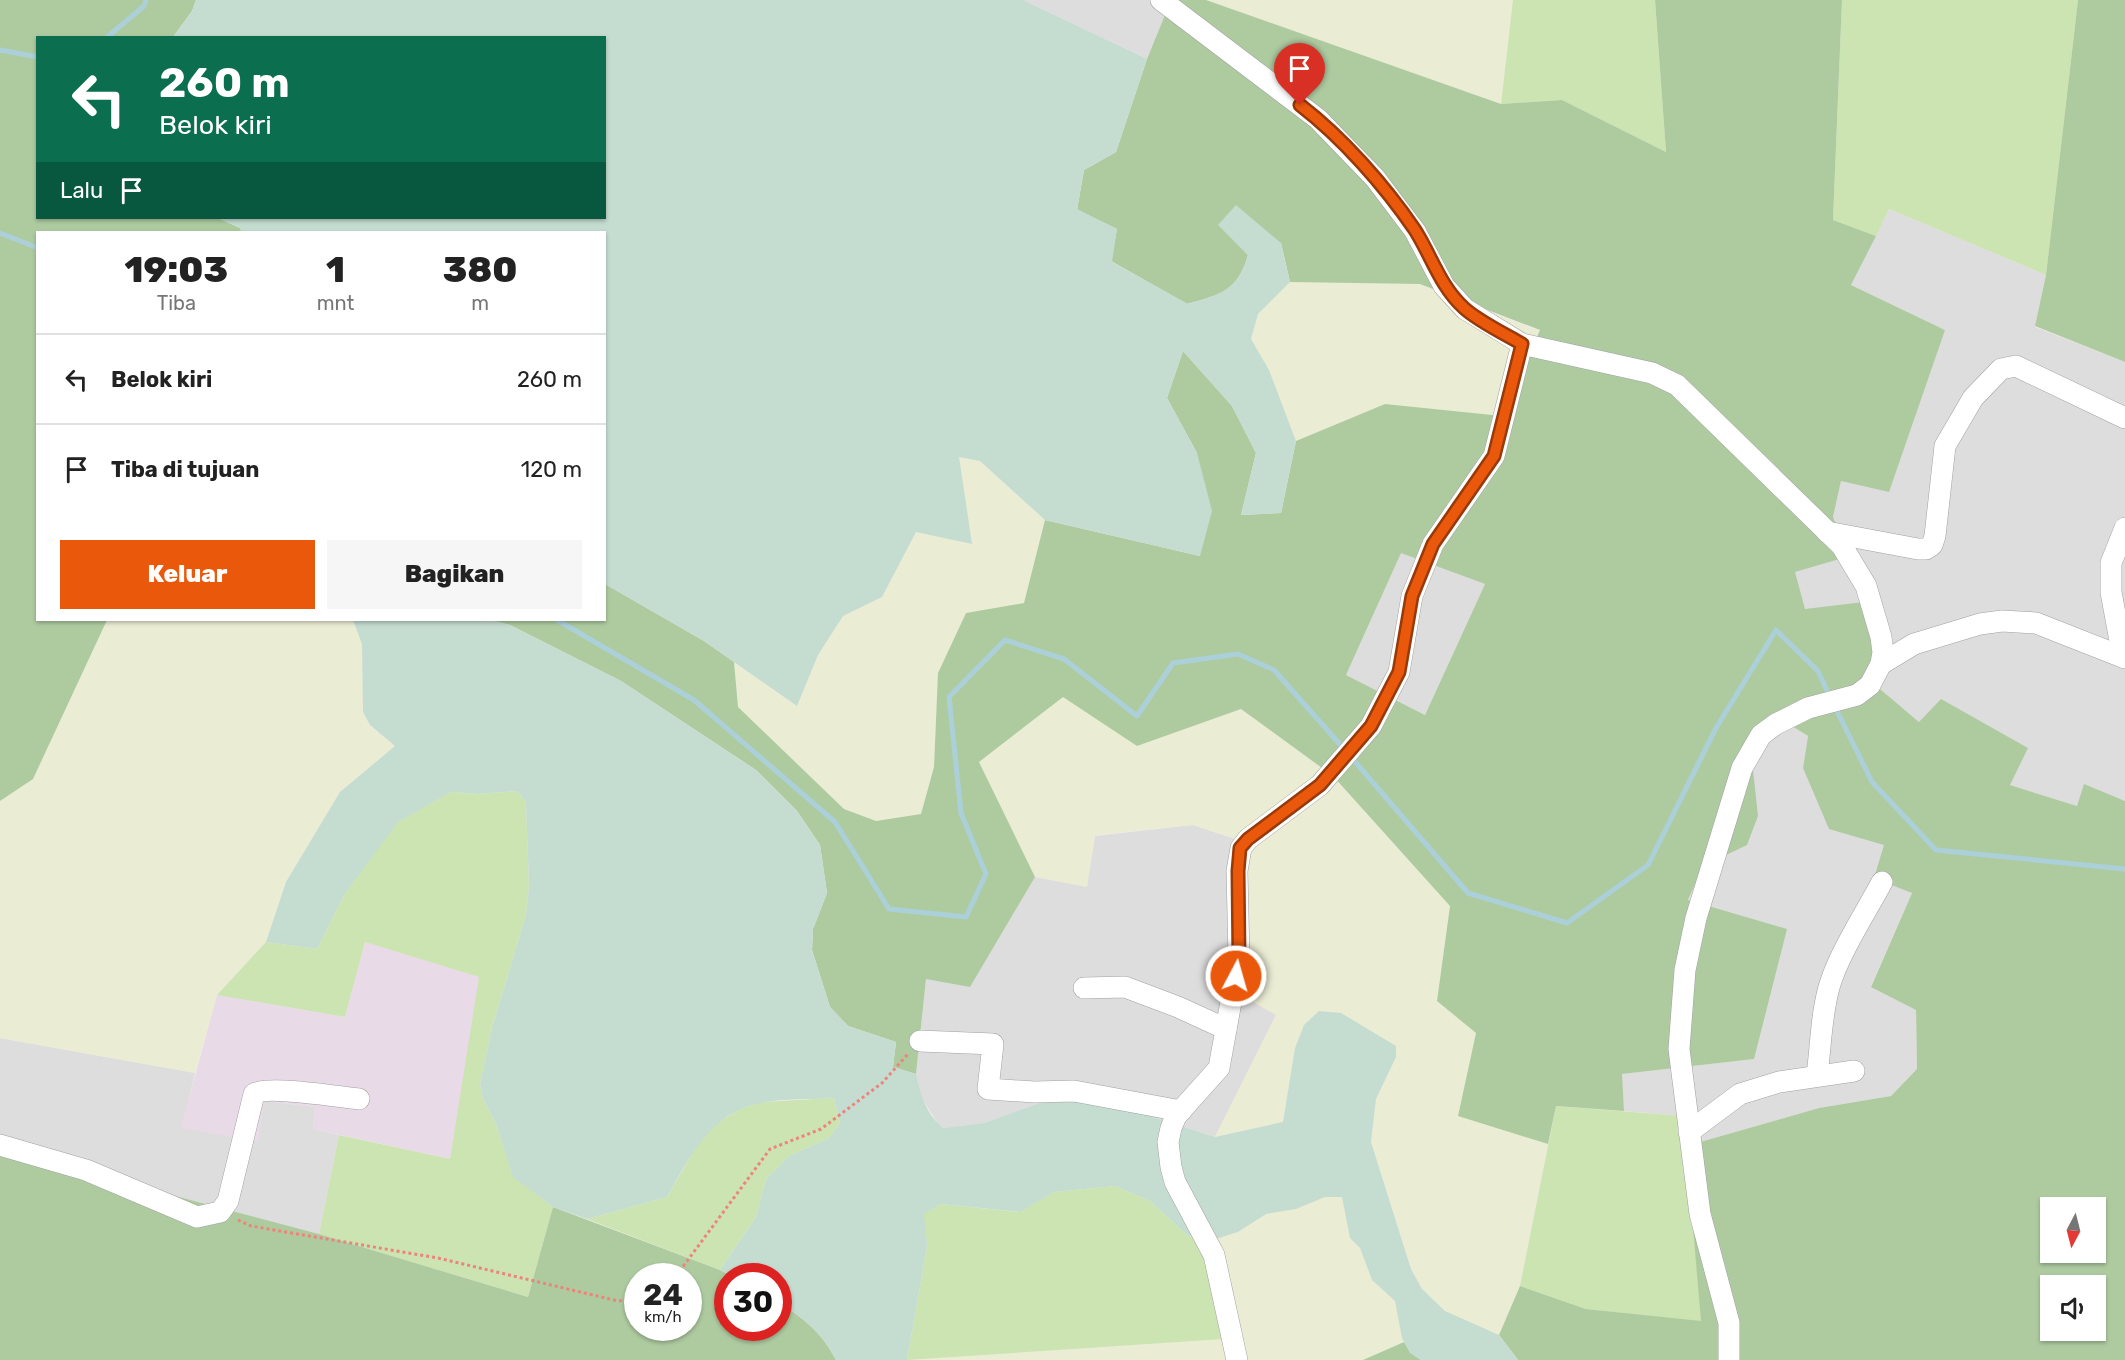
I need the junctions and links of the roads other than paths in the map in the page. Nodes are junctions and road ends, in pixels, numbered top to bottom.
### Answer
1 (1161, 0) edge
2 (1522, 344) junction
3 (2125, 418) edge
4 (2125, 528) edge
5 (1827, 532) junction
6 (2124, 657) edge
7 (1881, 664) junction
8 (1882, 882) dead end
9 (1084, 988) dead end
10 (1226, 1029) junction
11 (920, 1041) road end
12 (1854, 1071) dead end
13 (1817, 1076) junction
14 (359, 1099) dead end
15 (1181, 1111) junction
16 (1689, 1132) junction
17 (0, 1145) edge
18 (1237, 1360) edge
19 (1729, 1360) edge

1 - 2 street
2 - 5 street
2 - 10 street
3 - 5 street
4 - 6 street
5 - 7 street
6 - 7 street
7 - 16 street
8 - 13 street
9 - 10 street
10 - 15 street
11 - 15 street
12 - 13 street
13 - 16 street
14 - 17 street
15 - 18 street
16 - 19 street

